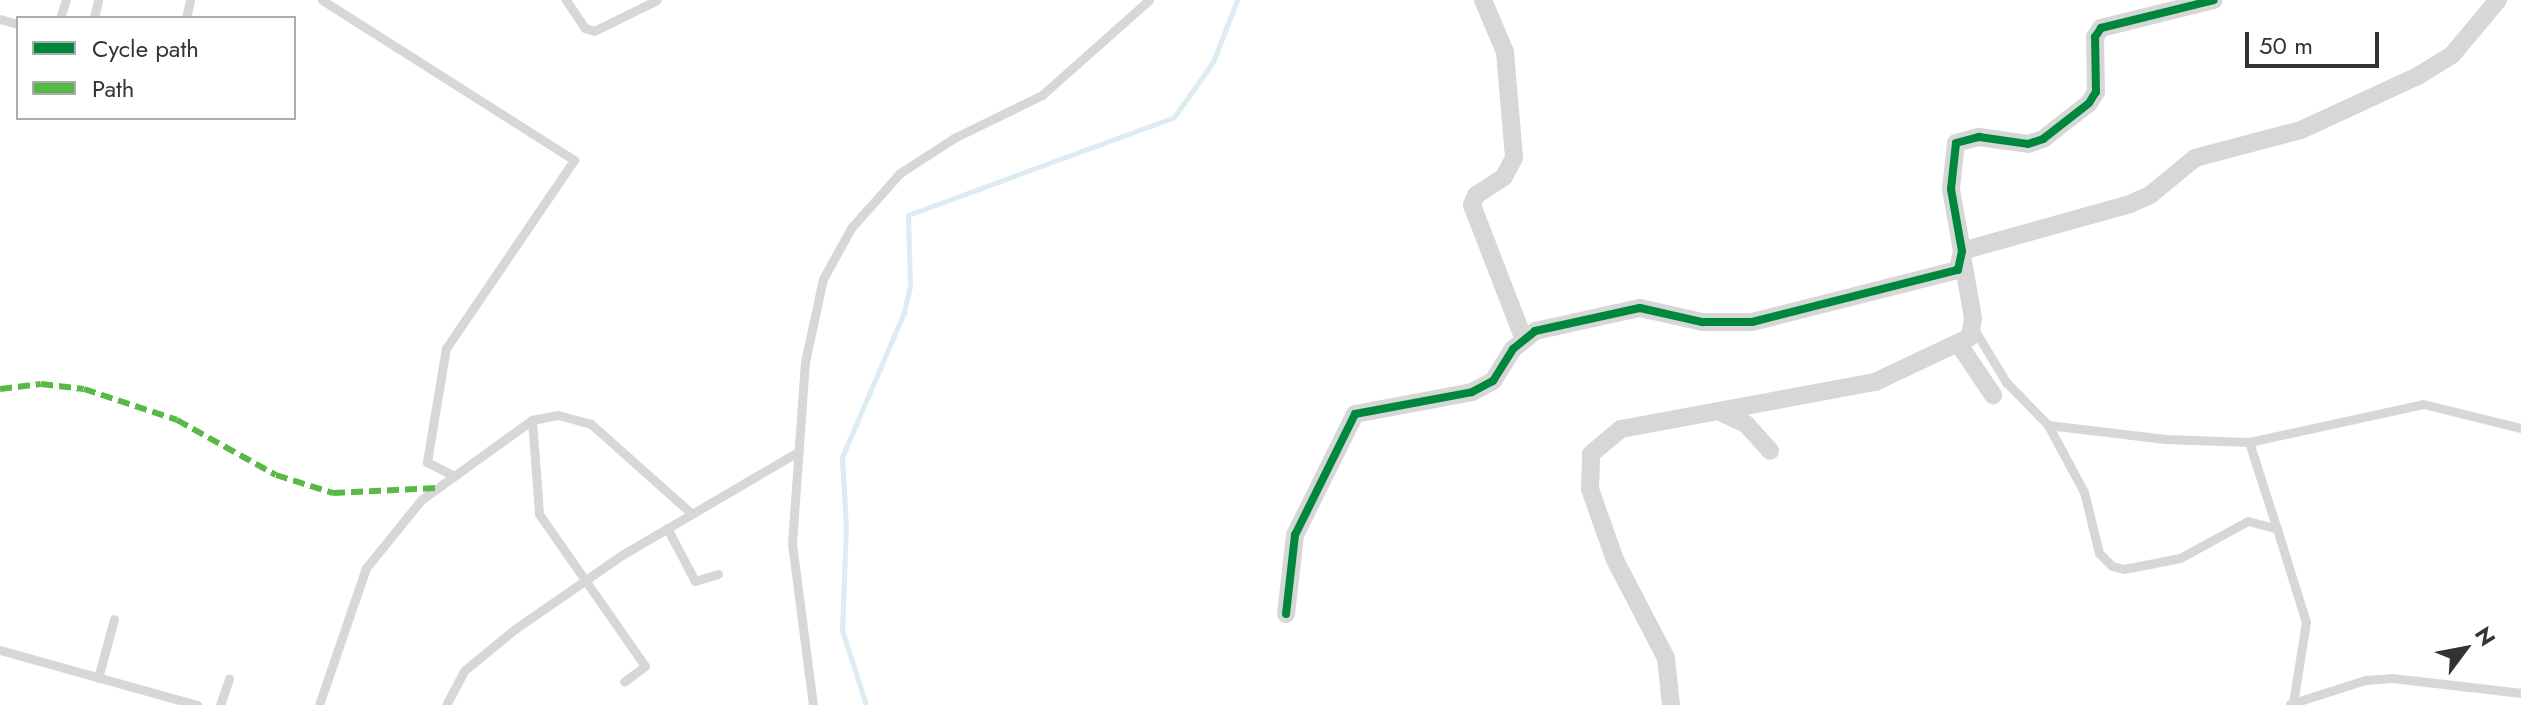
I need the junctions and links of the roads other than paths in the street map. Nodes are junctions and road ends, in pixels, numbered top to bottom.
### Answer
1 (322, 0) edge
2 (566, 0) edge
3 (657, 0) edge
4 (1149, 0) edge
5 (1483, 0) edge
6 (2214, 0) edge
7 (2498, 0) edge
8 (1962, 256) junction
9 (1974, 329) junction
10 (1523, 337) junction
11 (1958, 343) junction
12 (1993, 395) dead end
13 (1718, 411) junction
14 (532, 420) junction
15 (2048, 425) junction
16 (2521, 428) edge
17 (2249, 442) junction
18 (799, 451) junction
19 (1770, 451) dead end
20 (453, 475) junction
21 (691, 513) junction
22 (667, 528) junction
23 (2277, 529) junction
24 (718, 574) dead end
25 (588, 579) junction
26 (1286, 614) dead end
27 (114, 619) dead end
28 (0, 650) edge
29 (98, 678) junction
30 (229, 679) dead end
31 (624, 682) dead end
32 (2521, 693) edge
33 (2291, 704) edge
34 (197, 705) edge
35 (220, 705) edge
36 (319, 705) edge
37 (446, 705) edge
38 (813, 705) edge
39 (1671, 705) edge

1 - 20 lane
2 - 3 lane
4 - 18 lane
5 - 10 street
6 - 8 street
7 - 8 street
8 - 9 street
8 - 10 street
9 - 11 street
9 - 15 lane
10 - 26 street
11 - 12 street
11 - 13 street
13 - 19 street
13 - 39 street
14 - 20 lane
14 - 21 lane
14 - 25 lane
15 - 17 lane
15 - 23 lane
16 - 17 lane
17 - 23 lane
18 - 21 lane
18 - 38 lane
20 - 36 lane
21 - 22 lane
22 - 24 lane
22 - 25 lane
23 - 33 lane
25 - 31 lane
25 - 37 lane
27 - 29 lane
28 - 29 lane
29 - 34 lane
30 - 35 lane
32 - 33 lane

